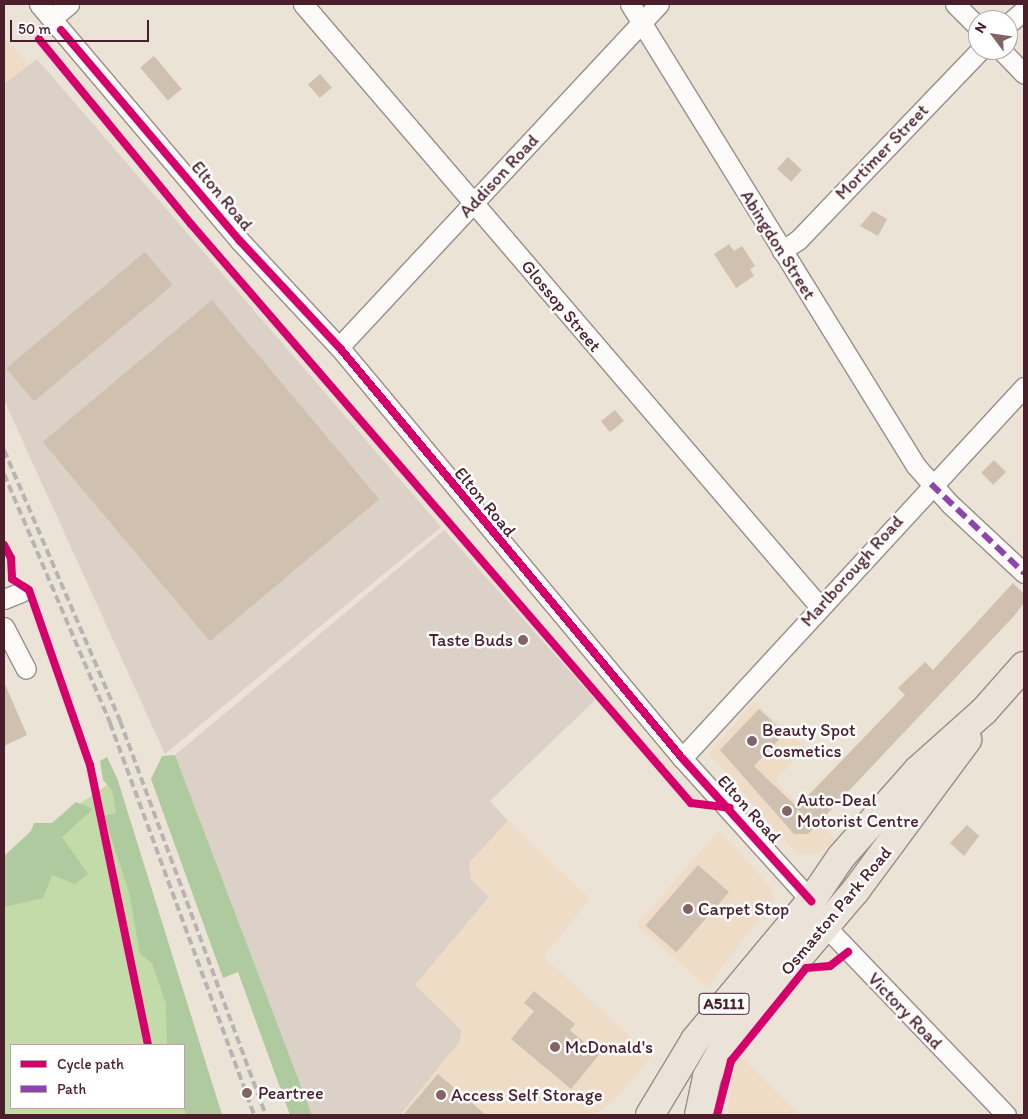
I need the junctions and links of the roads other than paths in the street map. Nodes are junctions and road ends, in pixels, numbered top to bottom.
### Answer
1 (39, 4) edge
2 (69, 4) edge
3 (303, 4) edge
4 (630, 4) edge
5 (659, 4) edge
6 (955, 4) edge
7 (968, 17) edge
8 (52, 18) junction
9 (642, 22) junction
10 (970, 60) edge
11 (1011, 60) edge
12 (1024, 74) edge
13 (474, 202) junction
14 (782, 251) junction
15 (339, 347) junction
16 (1024, 386) edge
17 (931, 484) junction
18 (1024, 573) edge
19 (820, 607) junction
20 (4, 627) edge
21 (1024, 666) edge
22 (26, 670) dead end
23 (984, 711) junction
24 (682, 758) junction
25 (811, 901) junction
26 (826, 927) junction
27 (650, 1115) edge
28 (699, 1115) edge
29 (1006, 1115) edge

1 - 8 street, Elton Road
2 - 8 street
3 - 13 street, Glossop Street
4 - 9 street, Abingdon Street
5 - 9 street, Addison Road
6 - 7 street
8 - 15 street, Elton Road
9 - 13 street, Addison Road
9 - 14 street, Abingdon Street
10 - 14 street, Mortimer Street
11 - 12 street
13 - 15 street, Addison Road
13 - 19 street, Glossop Street
14 - 17 street, Abingdon Street
15 - 24 street, Elton Road
16 - 17 street, Marlborough Road
17 - 18 street, Abingdon Street
17 - 19 street, Marlborough Road
19 - 24 street, Marlborough Road
20 - 22 street
21 - 23 highway, Osmaston Park Road / A5111
23 - 25 highway, Osmaston Park Road / A5111
23 - 26 highway, Osmaston Park Road / A5111
24 - 25 street, Elton Road
25 - 26 street, Victory Road
25 - 27 highway, Osmaston Park Road / A5111
26 - 28 highway, Osmaston Park Road / A5111
26 - 29 street, Victory Road

